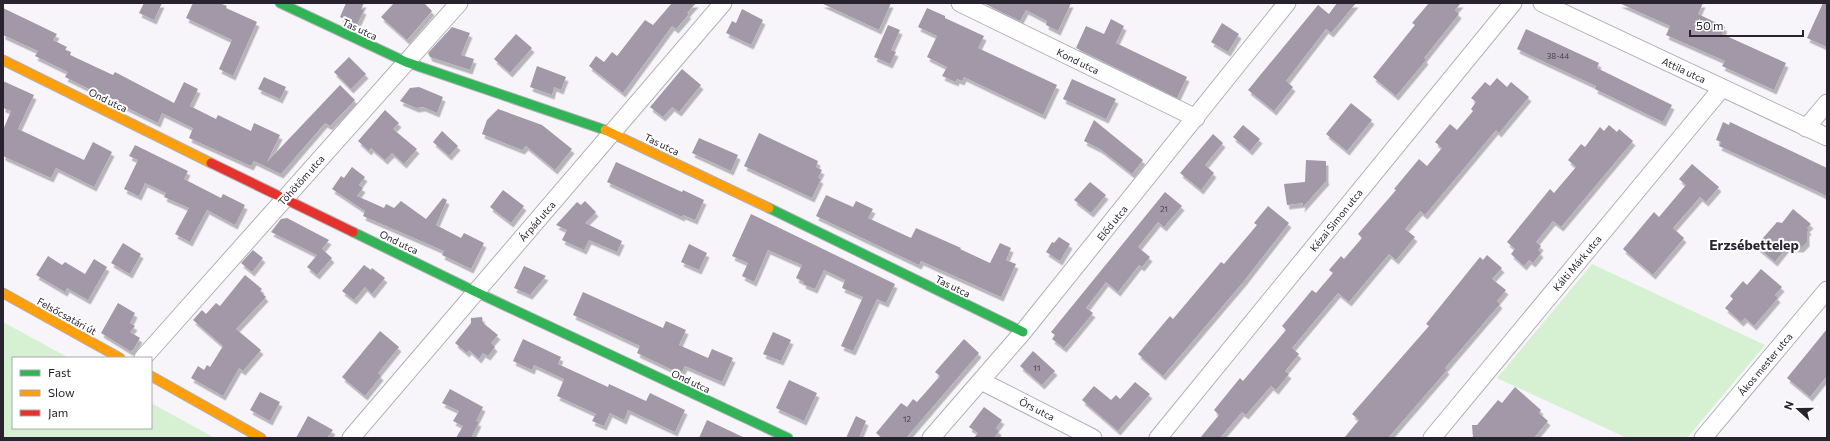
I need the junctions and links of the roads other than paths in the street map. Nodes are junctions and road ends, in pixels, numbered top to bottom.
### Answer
1 (280, 3) edge
2 (459, 3) edge
3 (723, 3) edge
4 (960, 3) edge
5 (1288, 3) edge
6 (1513, 3) edge
7 (1542, 3) edge
8 (3, 60) edge
9 (406, 62) junction
10 (1722, 88) junction
11 (1827, 104) edge
12 (1196, 118) junction
13 (1806, 128) junction
14 (612, 132) junction
15 (1827, 137) edge
16 (284, 199) junction
17 (1827, 290) edge
18 (476, 292) junction
19 (3, 293) edge
20 (1023, 332) junction
21 (118, 357) edge
22 (143, 357) edge
23 (152, 377) edge
24 (982, 381) junction
25 (261, 438) edge
26 (351, 438) edge
27 (788, 438) edge
28 (931, 438) edge
29 (1093, 438) edge
30 (1158, 438) edge
31 (1432, 438) edge
32 (1703, 438) edge

1 - 9 street, Tas utca
2 - 9 street, Töhötöm utca
3 - 14 street, Árpád utca
4 - 12 street, Kond utca
5 - 12 street, Előd utca
6 - 30 street, Kézai Simon utca
7 - 10 street, Attila utca
8 - 16 street, Ond utca
9 - 14 street, Tas utca
9 - 16 street, Töhötöm utca
10 - 13 street, Attila utca
10 - 31 street, Kálti Márk utca
11 - 13 street
12 - 20 street, Előd utca
13 - 15 street, Attila utca
14 - 18 street, Árpád utca
14 - 20 street, Tas utca
16 - 18 street, Ond utca
16 - 22 street, Töhötöm utca
17 - 32 street, Ákos mester utca
18 - 26 street, Árpád utca
18 - 27 street, Ond utca
19 - 21 street, Felsőcsatári út
20 - 24 street, Előd utca
23 - 25 street
24 - 28 street, Előd utca
24 - 29 street, Örs utca

